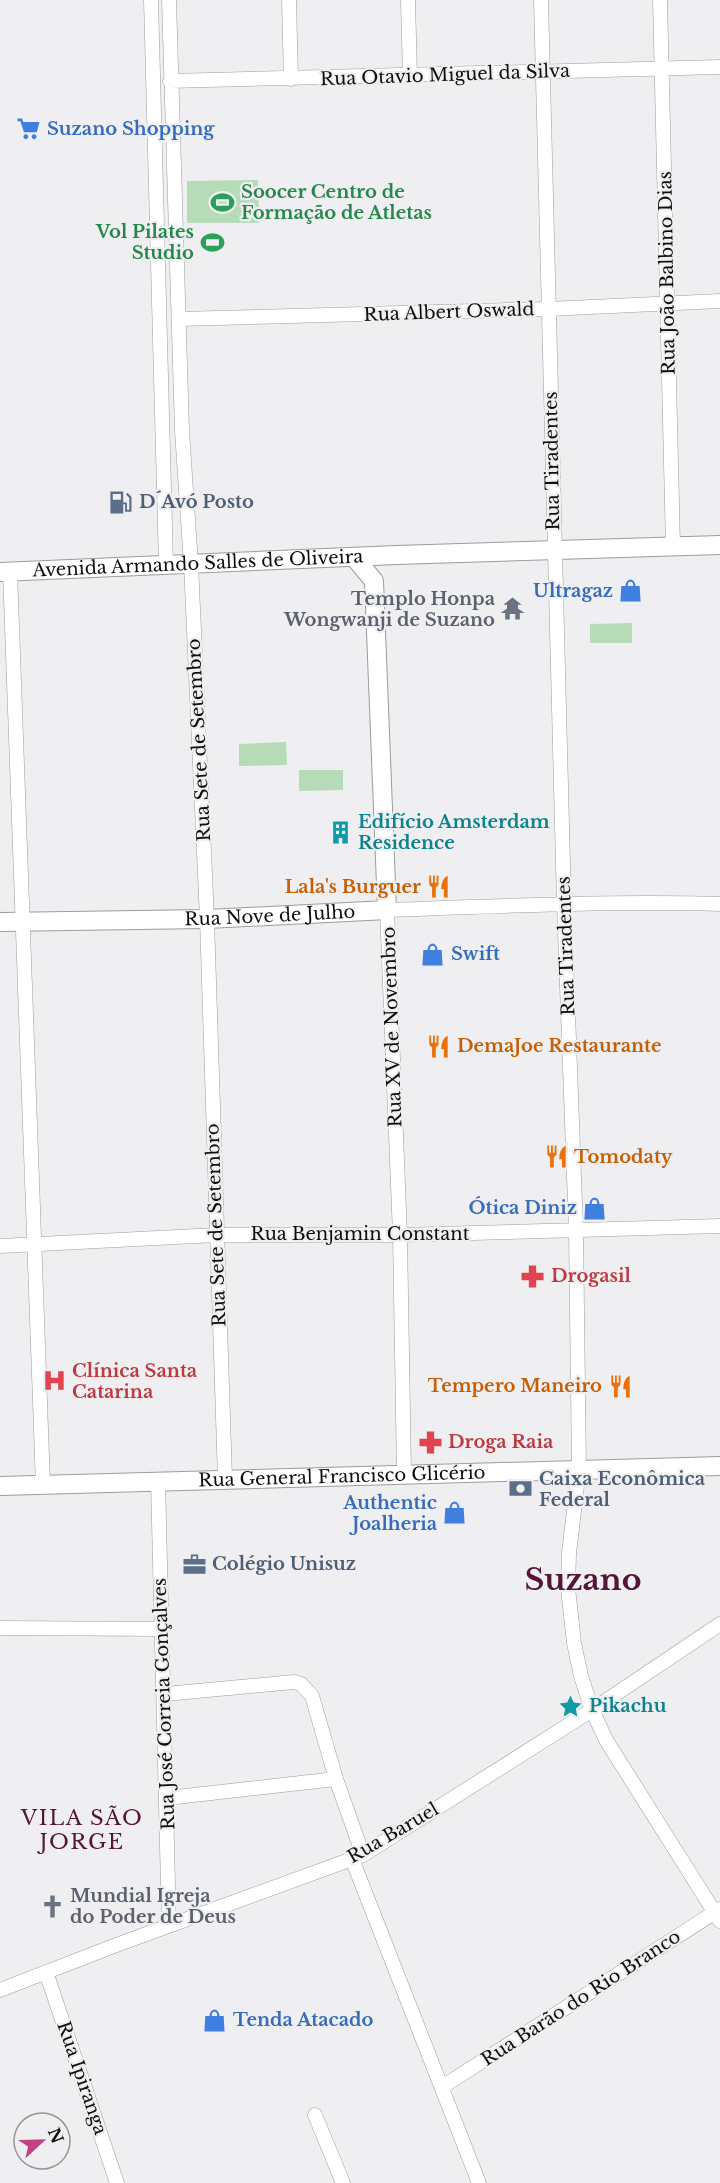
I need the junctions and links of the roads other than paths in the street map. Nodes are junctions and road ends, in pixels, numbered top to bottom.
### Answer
1 (151, 0) edge
2 (169, 0) edge
3 (289, 0) edge
4 (408, 0) edge
5 (541, 0) edge
6 (660, 0) edge
7 (720, 67) edge
8 (663, 69) junction
9 (543, 72) junction
10 (410, 76) junction
11 (291, 79) junction
12 (171, 81) junction
13 (720, 301) edge
14 (668, 304) junction
15 (548, 309) junction
16 (178, 320) junction
17 (720, 545) edge
18 (673, 547) junction
19 (554, 550) junction
20 (396, 555) junction
21 (354, 557) junction
22 (191, 564) junction
23 (166, 565) junction
24 (5, 572) edge
25 (374, 580) junction
26 (564, 904) junction
27 (720, 904) edge
28 (387, 910) junction
29 (207, 919) junction
30 (0, 922) edge
31 (23, 922) junction
32 (720, 1226) edge
33 (576, 1231) junction
34 (216, 1235) junction
35 (400, 1235) junction
36 (35, 1245) junction
37 (0, 1246) edge
38 (720, 1466) edge
39 (579, 1469) junction
40 (404, 1474) junction
41 (225, 1479) junction
42 (158, 1481) junction
43 (43, 1485) junction
44 (0, 1486) edge
45 (720, 1624) edge
46 (0, 1628) edge
47 (161, 1629) junction
48 (165, 1694) junction
49 (592, 1710) junction
50 (336, 1779) junction
51 (167, 1798) junction
52 (357, 1857) junction
53 (718, 1914) edge
54 (169, 1926) junction
55 (46, 1972) junction
56 (0, 1990) edge
57 (442, 2087) junction
58 (315, 2115) dead end
59 (117, 2183) edge
60 (343, 2183) edge
61 (479, 2183) edge

1 - 23 street
2 - 12 street, Rua Sete de Setembro
3 - 11 street
4 - 10 street
5 - 9 street, Rua Tiradentes
6 - 8 street, Rua João Balbino Dias
7 - 8 street, Rua Otavio Miguel da Silva
8 - 9 street, Rua Otavio Miguel da Silva
8 - 14 street, Rua João Balbino Dias
9 - 10 street, Rua Otavio Miguel da Silva
9 - 15 street, Rua Tiradentes
10 - 11 street, Rua Otavio Miguel da Silva
11 - 12 street, Rua Otavio Miguel da Silva
12 - 16 street, Rua Sete de Setembro
13 - 14 street, Rua Albert Oswald
14 - 15 street, Rua Albert Oswald
14 - 18 street, Rua João Balbino Dias
15 - 16 street, Rua Albert Oswald
15 - 19 street, Rua Tiradentes
16 - 22 street, Rua Sete de Setembro
17 - 18 main road, Avenida Armando Salles de Oliveira
18 - 19 main road, Avenida Armando Salles de Oliveira
19 - 20 main road, Avenida Armando Salles de Oliveira
19 - 26 street, Rua Tiradentes
20 - 21 main road, Avenida Armando Salles de Oliveira
20 - 25 main road
21 - 22 main road, Avenida Armando Salles de Oliveira
21 - 25 main road
22 - 23 main road, Avenida Armando Salles de Oliveira
22 - 29 street, Rua Sete de Setembro
23 - 24 main road, Avenida Armando Salles de Oliveira
24 - 31 street
25 - 28 main road, Rua XV de Novembro
26 - 27 street, Rua Nove de Julho
26 - 28 street, Rua Nove de Julho
26 - 33 street, Rua Tiradentes
28 - 29 main road, Rua Nove de Julho
28 - 35 street, Rua XV de Novembro
29 - 31 main road, Rua Nove de Julho
29 - 34 street, Rua Sete de Setembro
30 - 31 main road, Rua Nove de Julho
31 - 36 street
32 - 33 street, Rua Benjamin Constant
33 - 35 street, Rua Benjamin Constant
33 - 39 street, Rua Tiradentes
34 - 35 street, Rua Benjamin Constant
34 - 36 street, Rua Benjamin Constant
34 - 41 street, Rua Sete de Setembro
35 - 40 street, Rua XV de Novembro
36 - 37 street, Rua Benjamin Constant
36 - 43 street
38 - 39 main road, Rua General Francisco Glicério
39 - 40 main road, Rua General Francisco Glicério
39 - 49 street, Rua Tiradentes
40 - 41 main road, Rua General Francisco Glicério
41 - 42 main road, Rua General Francisco Glicério
42 - 43 main road, Rua General Francisco Glicério
42 - 47 street, Rua José Correia Gonçalves
43 - 44 main road, Rua General Francisco Glicério
45 - 49 street, Rua Baruel
46 - 47 street
47 - 48 street, Rua José Correia Gonçalves
48 - 50 street
48 - 51 street, Rua José Correia Gonçalves
49 - 52 street, Rua Baruel
49 - 53 street, Rua Tiradentes
50 - 51 street
50 - 52 street
51 - 54 street, Rua José Correia Gonçalves
52 - 54 street, Rua Baruel
52 - 57 street
53 - 57 street, Rua Barão do Rio Branco
54 - 55 street, Rua Baruel
55 - 56 street, Rua Baruel
55 - 59 street, Rua Ipiranga
57 - 61 street
58 - 60 street

